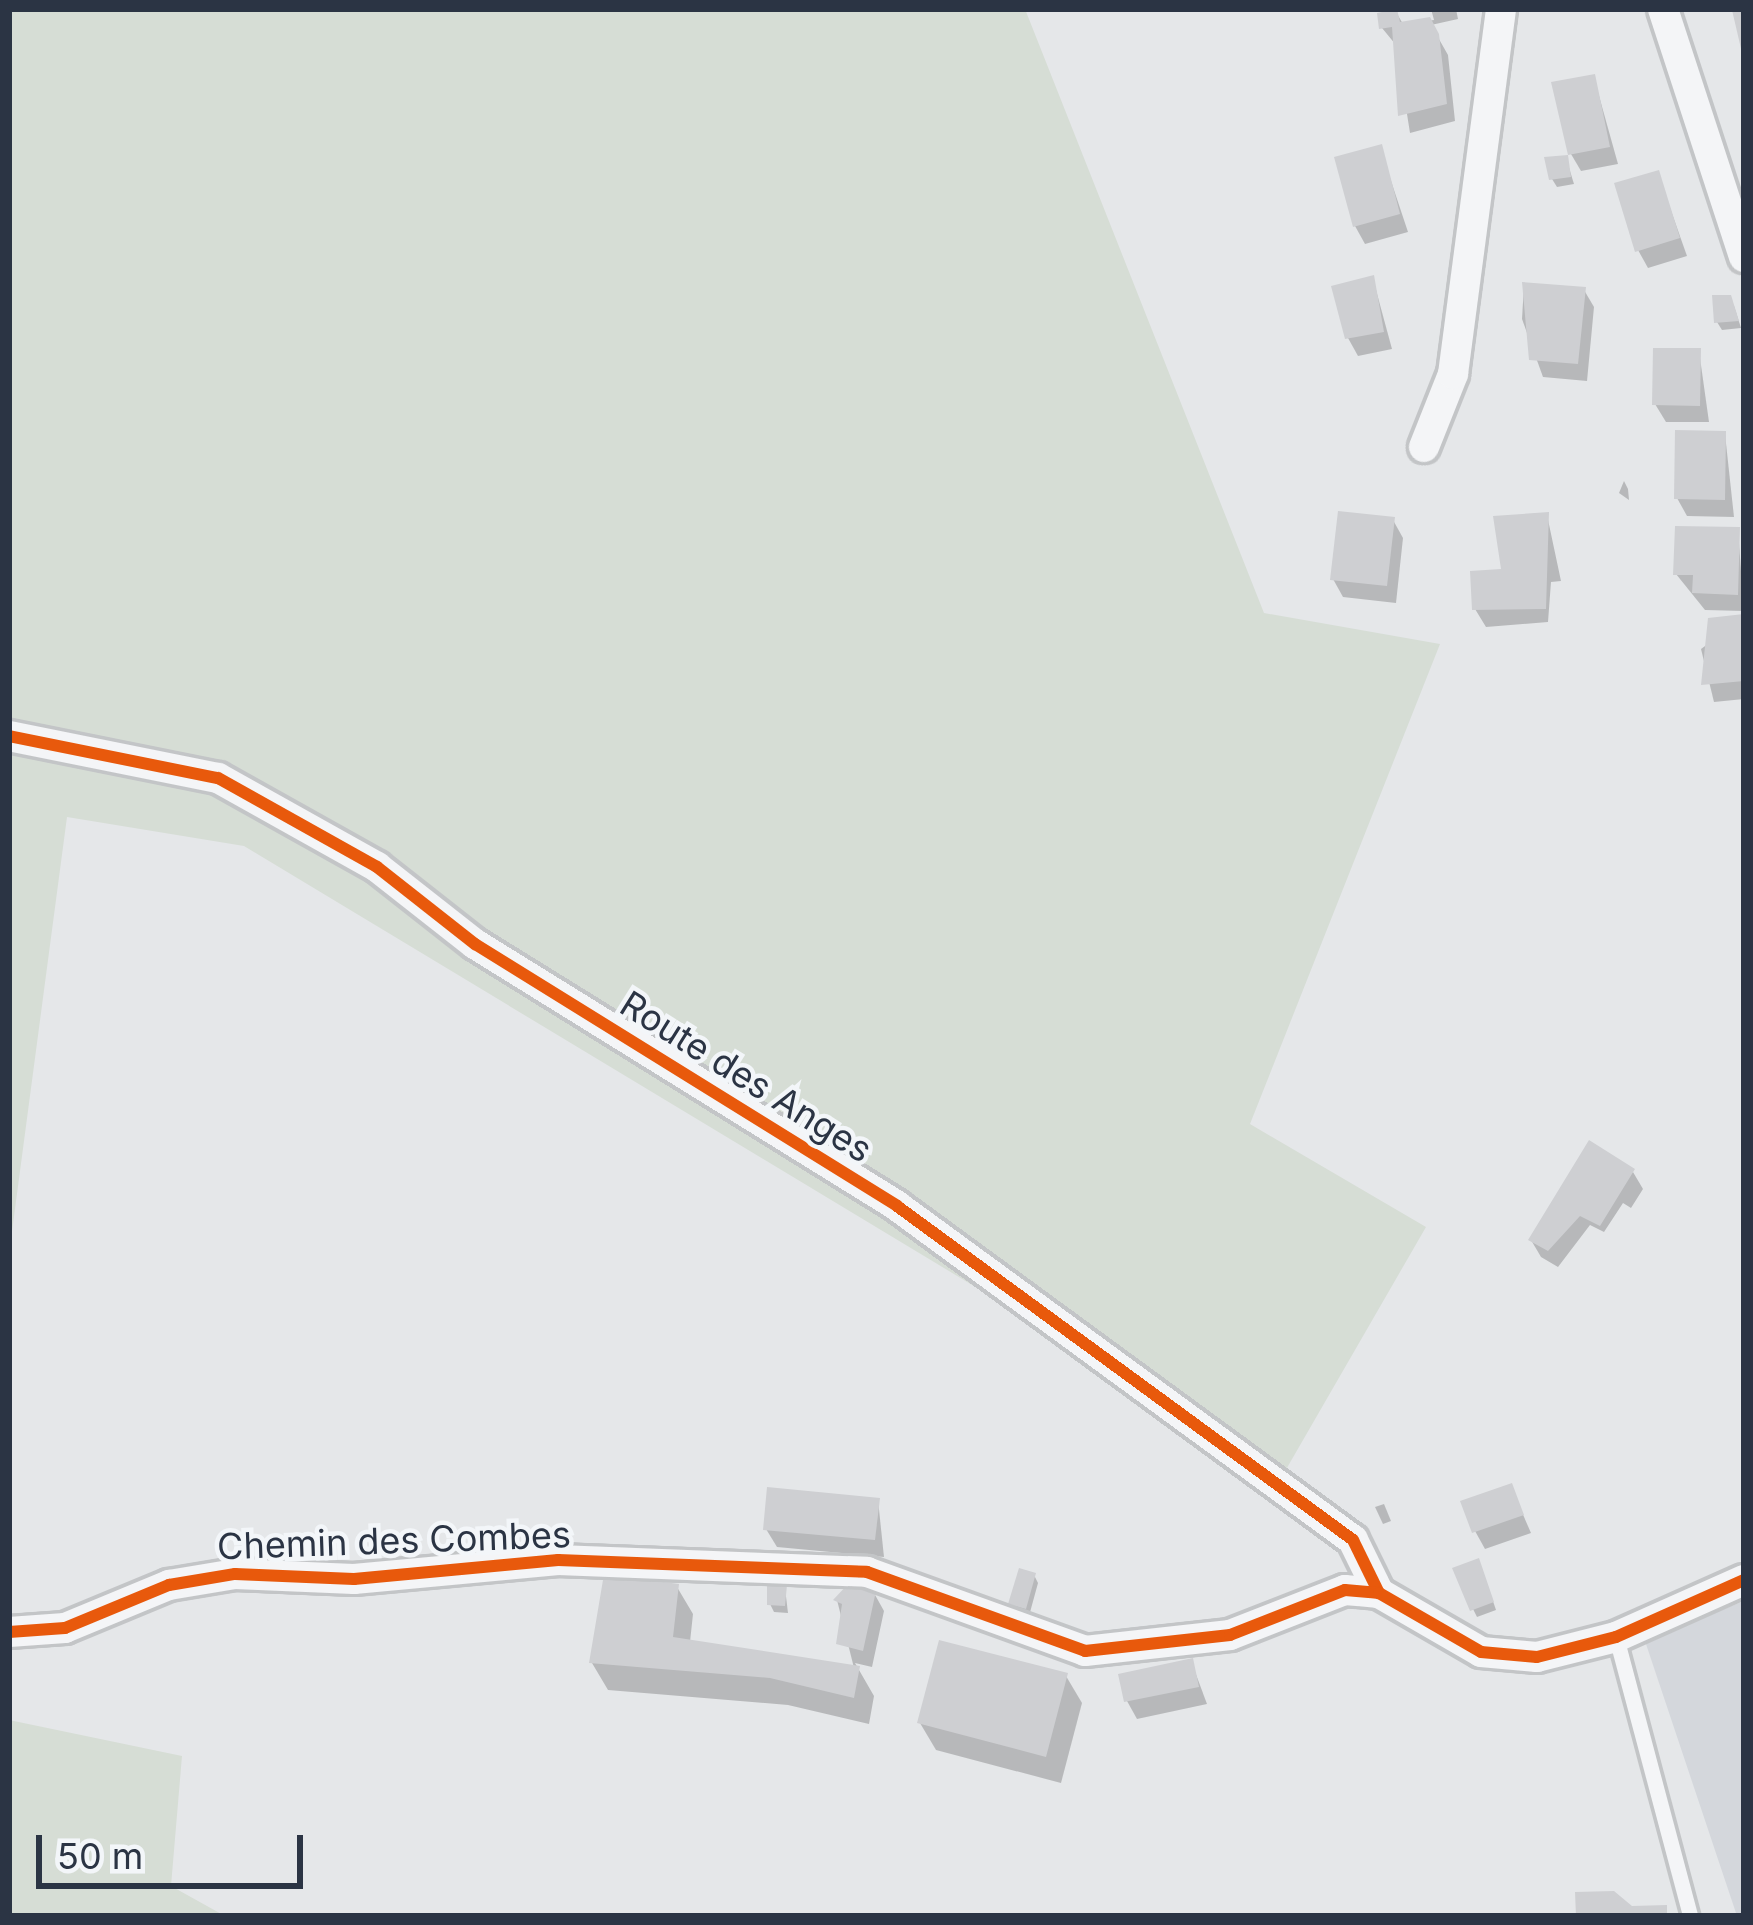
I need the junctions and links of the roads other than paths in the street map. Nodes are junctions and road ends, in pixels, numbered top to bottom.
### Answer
1 (1501, 9) edge
2 (1663, 9) edge
3 (1744, 257) edge
4 (1424, 447) dead end
5 (9, 736) edge
6 (1744, 1580) edge
7 (1379, 1592) junction
8 (9, 1632) edge
9 (1616, 1637) junction
10 (1690, 1916) edge

1 - 4 street
2 - 3 street
5 - 7 street, Route des Anges
6 - 9 street
7 - 8 street, Chemin des Combes
7 - 9 street
9 - 10 lane

